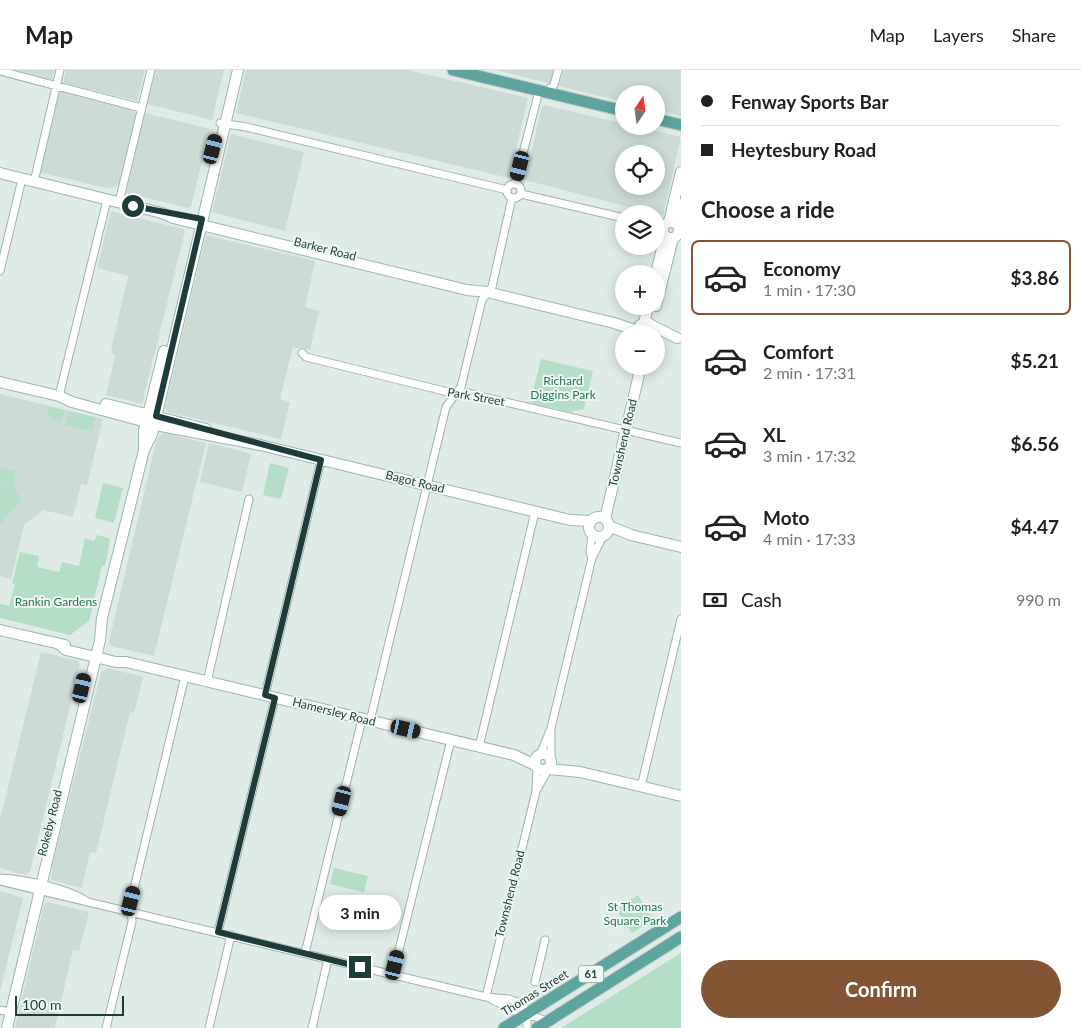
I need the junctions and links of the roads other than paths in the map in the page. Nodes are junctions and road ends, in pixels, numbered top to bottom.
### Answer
1 (60, 70) edge
2 (150, 70) edge
3 (232, 70) edge
4 (238, 70) edge
5 (453, 70) edge
6 (558, 70) edge
7 (0, 71) edge
8 (56, 86) junction
9 (541, 92) junction
10 (142, 108) junction
11 (615, 110) edge
12 (223, 121) junction
13 (665, 121) edge
14 (681, 125) edge
15 (681, 172) edge
16 (0, 173) edge
17 (22, 179) junction
18 (34, 182) junction
19 (515, 184) junction
20 (507, 190) junction
21 (521, 194) junction
22 (512, 198) junction
23 (107, 200) junction
24 (119, 202) junction
25 (681, 204) edge
26 (615, 216) edge
27 (199, 221) junction
28 (670, 229) edge
29 (659, 265) edge
30 (663, 265) edge
31 (0, 271) edge
32 (487, 292) junction
33 (625, 325) edge
34 (665, 335) edge
35 (679, 339) edge
36 (302, 353) dead end
37 (632, 375) edge
38 (638, 375) edge
39 (0, 382) edge
40 (456, 394) junction
41 (59, 396) junction
42 (151, 419) junction
43 (623, 429) junction
44 (681, 443) edge
45 (321, 460) junction
46 (428, 486) junction
47 (249, 499) dead end
48 (535, 512) junction
49 (599, 527) junction
50 (681, 547) edge
51 (592, 558) junction
52 (681, 619) edge
53 (0, 630) edge
54 (94, 654) junction
55 (185, 676) junction
56 (207, 682) junction
57 (270, 696) junction
58 (366, 720) junction
59 (551, 728) junction
60 (451, 740) junction
61 (479, 747) junction
62 (538, 761) junction
63 (550, 764) junction
64 (641, 786) junction
65 (536, 791) junction
66 (681, 796) edge
67 (0, 879) edge
68 (37, 888) junction
69 (132, 911) junction
70 (681, 917) edge
71 (218, 932) junction
72 (231, 935) junction
73 (681, 937) edge
74 (545, 940) dead end
75 (304, 953) junction
76 (328, 959) junction
77 (393, 974) junction
78 (535, 982) dead end
79 (486, 997) junction
80 (5, 1011) edge
81 (527, 1014) junction
82 (548, 1021) junction
83 (0, 1028) edge
84 (6, 1028) edge
85 (106, 1028) edge
86 (209, 1028) edge
87 (312, 1028) edge
88 (504, 1028) edge
89 (528, 1028) edge
90 (537, 1028) edge

1 - 8 street
2 - 10 street
3 - 12 street, Rokeby Road
4 - 12 street, Rokeby Road
5 - 9 main road
6 - 9 street
7 - 8 street
8 - 10 street
8 - 18 street
9 - 11 main road
9 - 19 street
10 - 24 street
12 - 20 street
12 - 27 street, Rokeby Road
13 - 14 main road
15 - 28 street
16 - 17 street, Barker Road
17 - 18 street, Barker Road
17 - 31 street
18 - 23 street, Barker Road
19 - 20 street
19 - 21 street
20 - 22 street
21 - 22 street
21 - 26 street
22 - 32 street
23 - 24 street, Barker Road
23 - 41 street
24 - 27 street, Barker Road
25 - 28 street
27 - 32 street, Barker Road
27 - 42 street, Rokeby Road
28 - 29 street
28 - 30 street
32 - 33 street, Barker Road
32 - 40 street
34 - 35 street, Barker Road
36 - 40 street, Park Street
37 - 43 street, Townshend Road
38 - 43 street, Townshend Road
39 - 41 street, Bagot Road
40 - 43 street, Park Street
40 - 46 street
41 - 42 street, Bagot Road
42 - 45 street, Bagot Road
42 - 54 street, Rokeby Road
43 - 44 street, Park Street
43 - 49 street, Townshend Road
45 - 46 street, Bagot Road
45 - 57 street
46 - 48 street, Bagot Road
46 - 58 street
47 - 56 street
48 - 49 street, Bagot Road
48 - 61 street
49 - 50 street, Bagot Road
49 - 51 street, Townshend Road
49 - 51 street, Townshend Road
51 - 59 street, Townshend Road
52 - 64 street
53 - 54 street, Hamersley Road
54 - 55 street, Hamersley Road
54 - 68 street, Rokeby Road
55 - 56 street, Hamersley Road
55 - 69 street
56 - 57 street, Hamersley Road
57 - 58 street, Hamersley Road
57 - 71 street
58 - 60 street, Hamersley Road
58 - 75 street
59 - 62 street, Townshend Road
59 - 63 street, Townshend Road
60 - 61 street, Hamersley Road
60 - 77 street
61 - 62 street, Hamersley Road
62 - 63 street
62 - 63 street
62 - 65 street, Townshend Road
63 - 64 street
63 - 65 street, Townshend Road
64 - 66 street
65 - 79 street, Townshend Road
67 - 68 street
68 - 69 street
68 - 80 street, Rokeby Road
69 - 71 street
69 - 85 street
70 - 81 main road, Thomas Street / 61
71 - 72 street
72 - 75 street
72 - 86 street
73 - 82 main road, 61
74 - 78 street
75 - 76 street
76 - 77 street
76 - 87 street
77 - 79 street
79 - 81 street
80 - 83 street, Rokeby Road
80 - 84 street, Rokeby Road
81 - 82 street
81 - 88 main road, Thomas Street / 61
81 - 89 street
82 - 90 main road, 61

